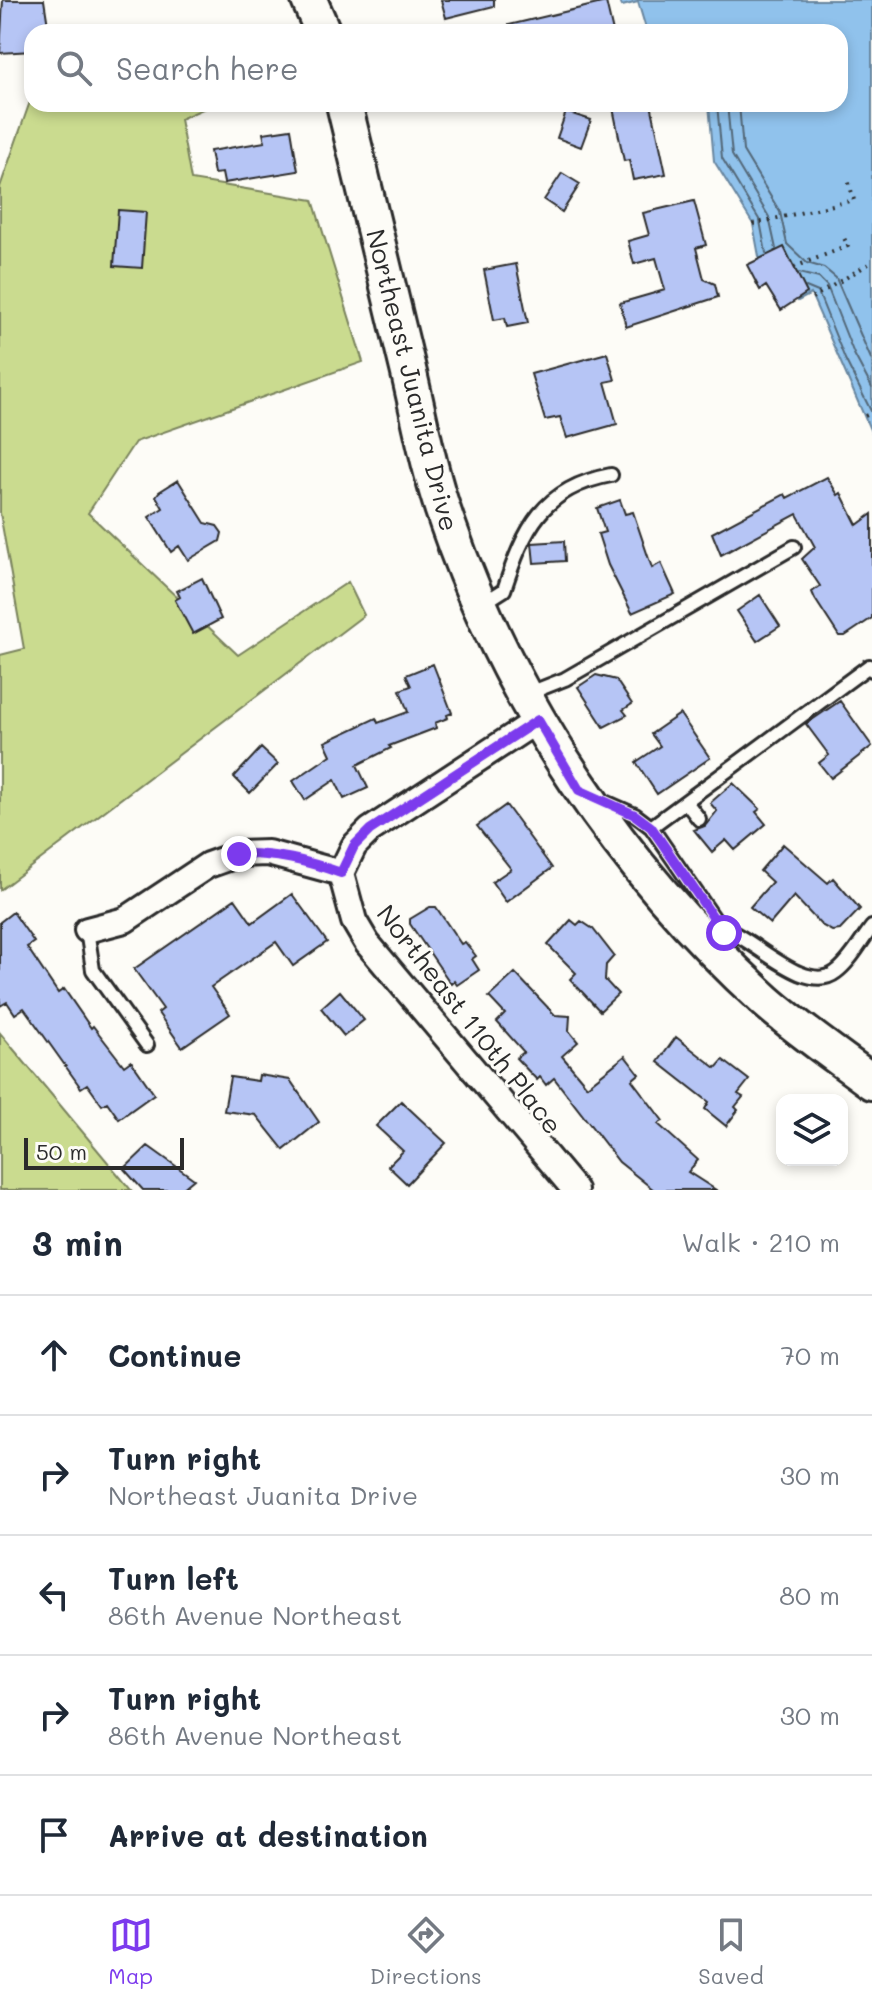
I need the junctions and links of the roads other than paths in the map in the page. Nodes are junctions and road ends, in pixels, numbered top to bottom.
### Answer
1 (309, 0) edge
2 (320, 24) edge
3 (346, 112) edge
4 (611, 475) dead end
5 (794, 547) dead end
6 (480, 605) junction
7 (872, 670) edge
8 (531, 707) junction
9 (579, 790) junction
10 (686, 802) junction
11 (699, 819) dead end
12 (651, 827) junction
13 (341, 873) junction
14 (872, 927) edge
15 (87, 930) joint
16 (714, 937) junction
17 (147, 1045) dead end
18 (872, 1082) edge
19 (575, 1190) edge

1 - 2 main road
3 - 6 main road, Northeast Juanita Drive
4 - 6 lane
5 - 8 lane
6 - 8 main road, Northeast Juanita Drive
7 - 10 lane
8 - 9 main road, Northeast Juanita Drive
8 - 13 street
9 - 12 lane
9 - 16 main road, Northeast Juanita Drive
10 - 11 lane
10 - 12 lane
12 - 16 lane
13 - 15 street
13 - 19 street, Northeast 110th Place
14 - 16 lane
15 - 17 lane
16 - 18 main road, Northeast Juanita Drive

